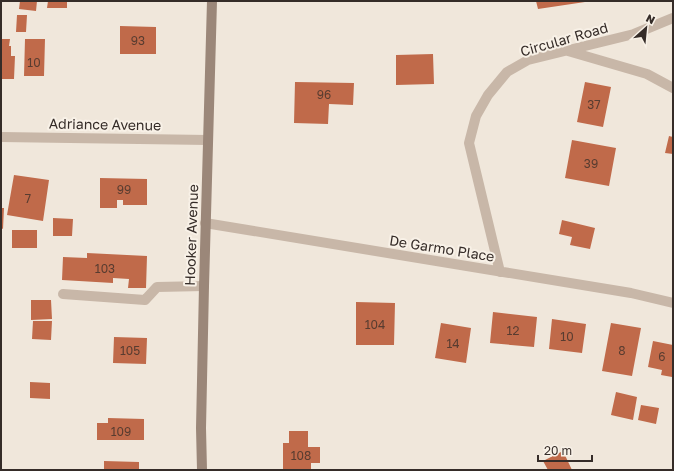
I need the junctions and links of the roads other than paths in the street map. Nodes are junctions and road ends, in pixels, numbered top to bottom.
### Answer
1 (212, 1) edge
2 (673, 18) edge
3 (567, 50) junction
4 (673, 88) edge
5 (1, 137) edge
6 (208, 140) junction
7 (205, 223) junction
8 (500, 272) junction
9 (204, 286) junction
10 (63, 294) dead end
11 (673, 303) edge
12 (202, 470) edge

1 - 6 street, Hooker Avenue
2 - 3 street, Circular Road
3 - 4 street
3 - 8 street, Circular Road
5 - 6 street, Adriance Avenue
6 - 7 street, Hooker Avenue
7 - 8 street, De Garmo Place
7 - 9 street, Hooker Avenue
8 - 11 street, De Garmo Place
9 - 10 street
9 - 12 street, Hooker Avenue

